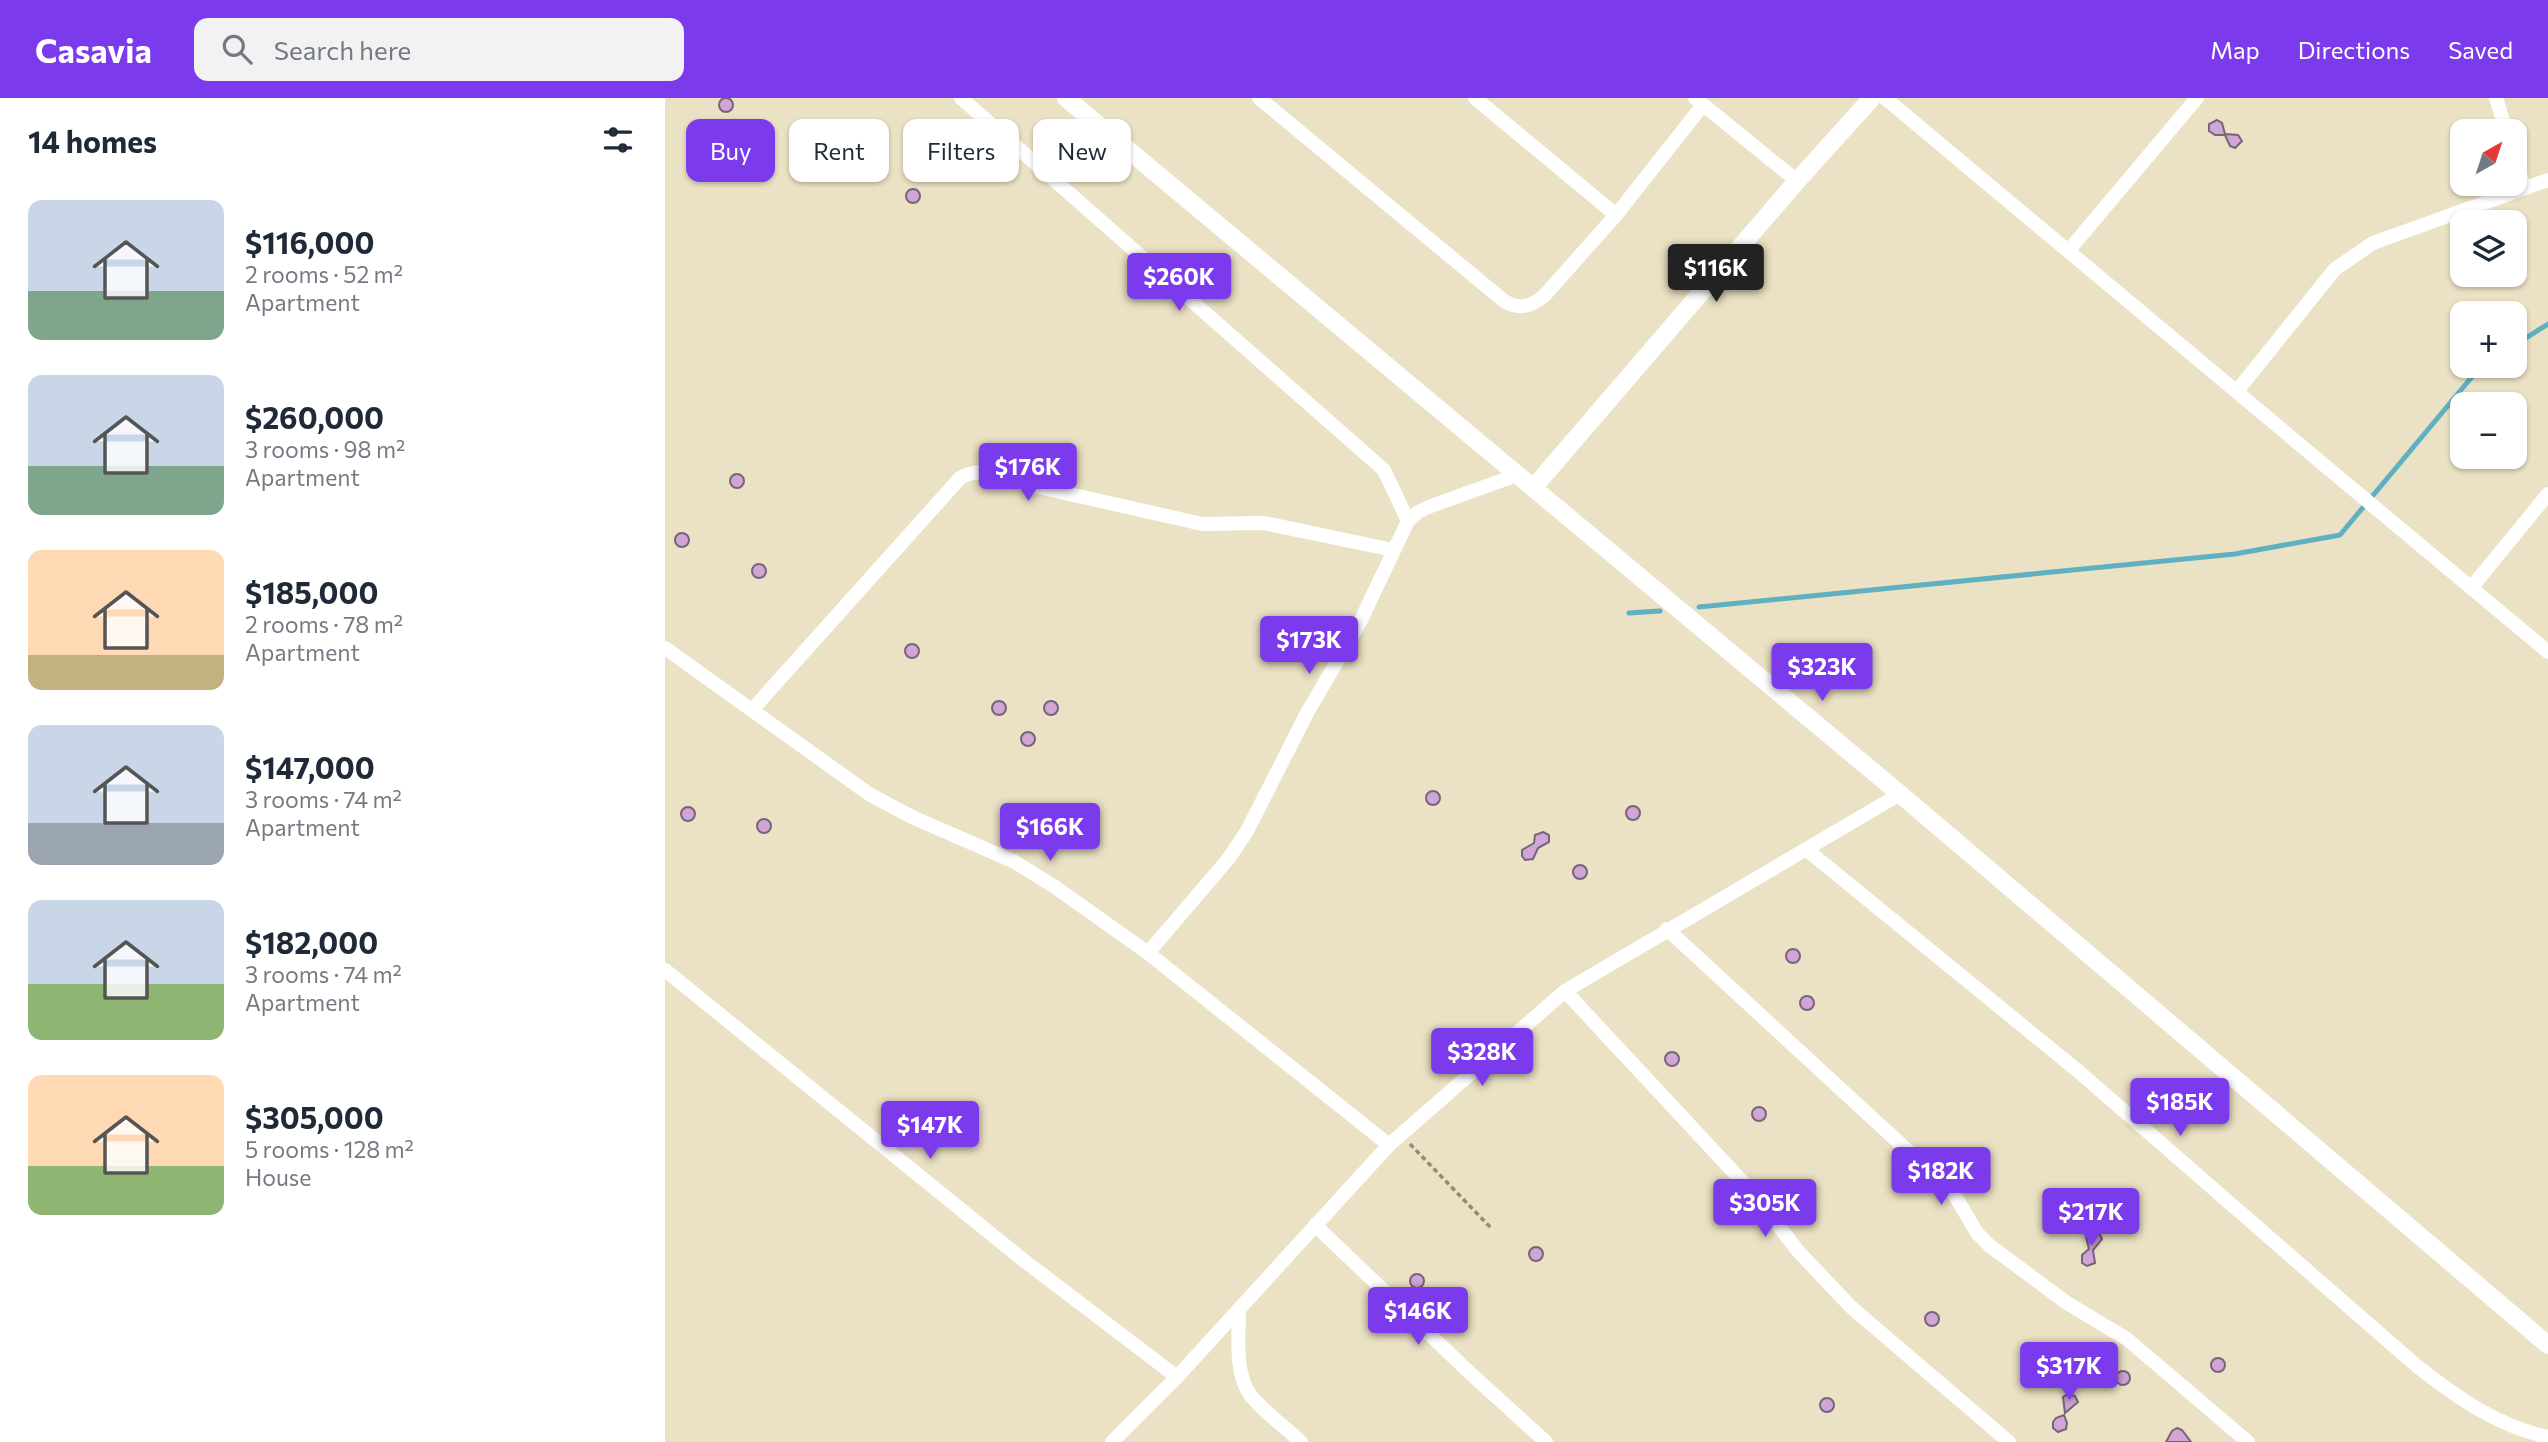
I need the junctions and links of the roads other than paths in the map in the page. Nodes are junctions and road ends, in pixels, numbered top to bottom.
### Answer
1 (961, 98) edge
2 (1066, 98) edge
3 (1259, 98) edge
4 (1475, 98) edge
5 (1872, 98) edge
6 (1885, 98) edge
7 (2197, 98) edge
8 (2496, 98) edge
9 (1699, 102) edge
10 (2502, 119) edge
11 (2548, 180) edge
12 (1797, 181) junction
13 (2527, 186) edge
14 (2500, 196) edge
15 (1616, 215) junction
16 (2069, 250) junction
17 (2237, 391) junction
18 (1520, 474) junction
19 (1534, 487) junction
20 (2548, 494) edge
21 (1408, 521) junction
22 (1393, 550) junction
23 (2471, 588) junction
24 (665, 648) edge
25 (2548, 652) edge
26 (752, 710) junction
27 (1901, 794) junction
28 (1807, 850) junction
29 (1667, 929) junction
30 (1147, 953) junction
31 (665, 970) edge
32 (1565, 992) junction
33 (1389, 1145) junction
34 (1315, 1225) junction
35 (1239, 1309) junction
36 (2548, 1345) edge
37 (1177, 1377) junction
38 (2548, 1437) edge
39 (1112, 1442) edge
40 (1301, 1442) edge
41 (1546, 1442) edge
42 (2009, 1442) edge
43 (2248, 1442) edge

1 - 21 street
2 - 18 street
3 - 15 street
4 - 15 street
5 - 12 street
6 - 16 street
7 - 16 street
8 - 10 street
9 - 12 street
9 - 15 street
11 - 13 street
12 - 19 street
14 - 17 street
16 - 17 street
17 - 23 street
18 - 19 street
18 - 21 street
19 - 27 street
20 - 23 street
21 - 22 street
22 - 26 street
22 - 30 street
23 - 25 street
24 - 26 street
26 - 30 street
27 - 28 street
27 - 36 street
28 - 29 street
28 - 38 street
29 - 32 street
29 - 43 street
30 - 33 street
31 - 37 street
32 - 33 street
32 - 42 street
33 - 34 street
34 - 35 street
34 - 41 street
35 - 37 street
35 - 40 street
37 - 39 street

